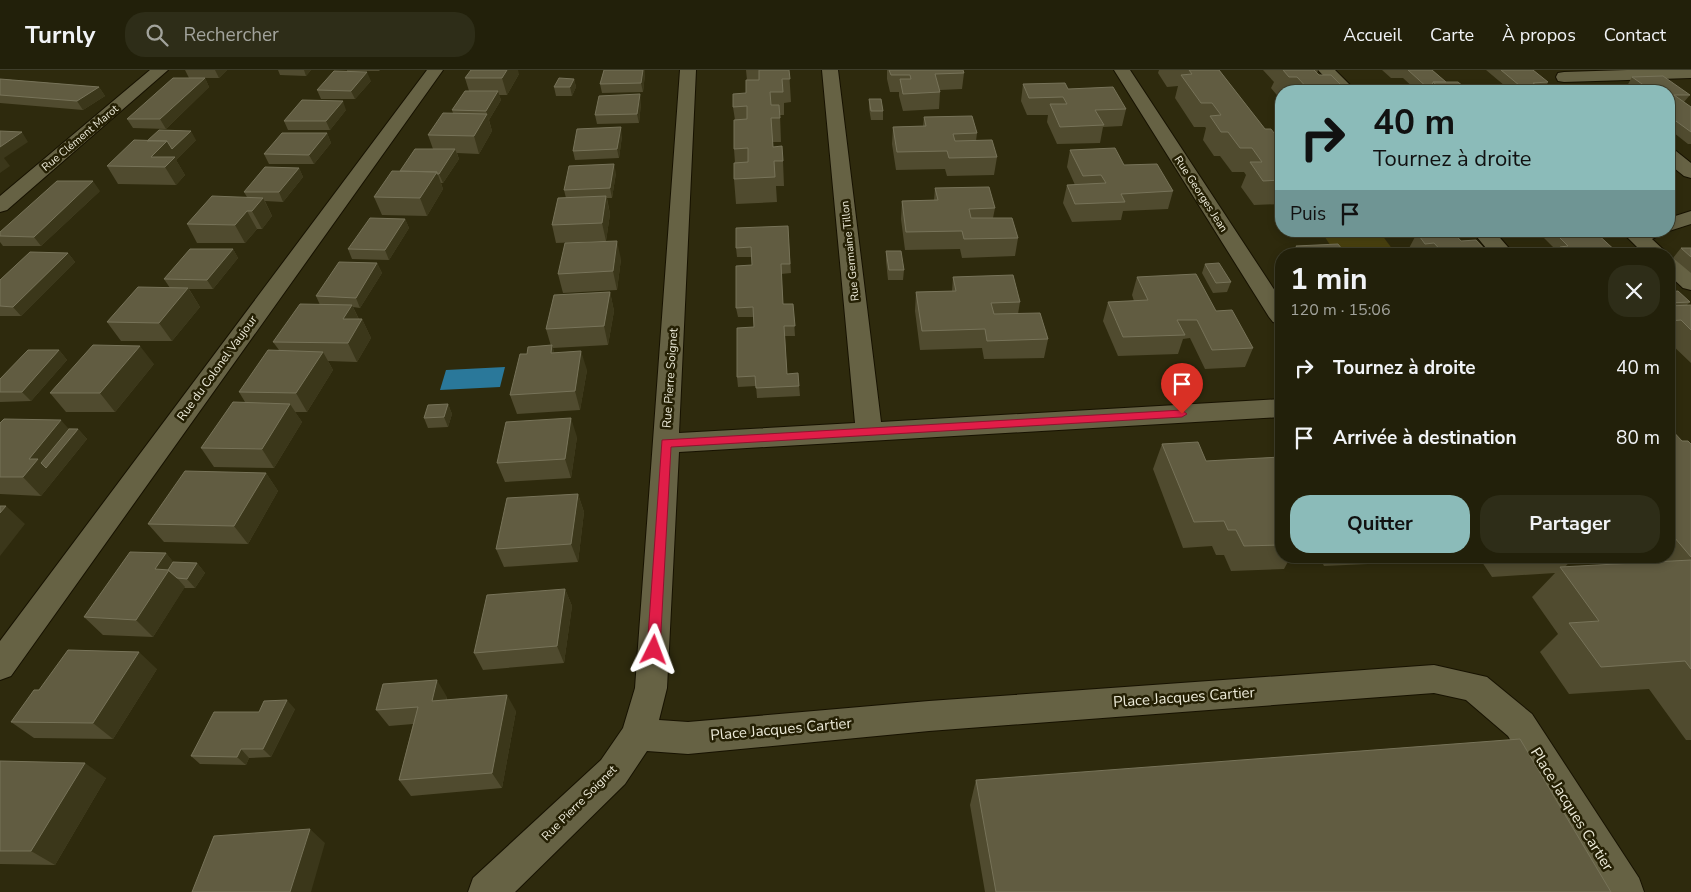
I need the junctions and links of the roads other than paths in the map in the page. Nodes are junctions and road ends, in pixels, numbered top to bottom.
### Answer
1 (160, 70) edge
2 (435, 70) edge
3 (688, 70) edge
4 (830, 70) edge
5 (1122, 70) edge
6 (1326, 70) edge
7 (1691, 73) edge
8 (1560, 74) edge
9 (1341, 85) edge
10 (1575, 85) edge
11 (1675, 160) edge
12 (1691, 172) edge
13 (0, 206) edge
14 (1691, 217) edge
15 (1675, 223) edge
16 (1487, 237) edge
17 (1638, 237) edge
18 (1498, 248) edge
19 (1650, 248) edge
20 (1675, 269) edge
21 (1691, 284) edge
22 (1275, 308) edge
23 (1275, 408) edge
24 (869, 432) junction
25 (666, 443) junction
26 (0, 666) edge
27 (638, 736) junction
28 (487, 892) edge
29 (1625, 892) edge

1 - 13 street, Rue Clément Marot
2 - 26 street, Rue du Colonel Vaujour
3 - 25 street, Rue Pierre Soignet
4 - 24 street, Rue Germaine Tillon
5 - 22 street, Rue Georges Jean
6 - 9 street
7 - 8 street
8 - 10 street
11 - 12 street
14 - 15 street
16 - 18 street
17 - 19 street
20 - 21 street
23 - 24 street
24 - 25 street
25 - 27 street, Rue Pierre Soignet
27 - 28 street, Rue Pierre Soignet
27 - 29 street, Place Jacques Cartier

